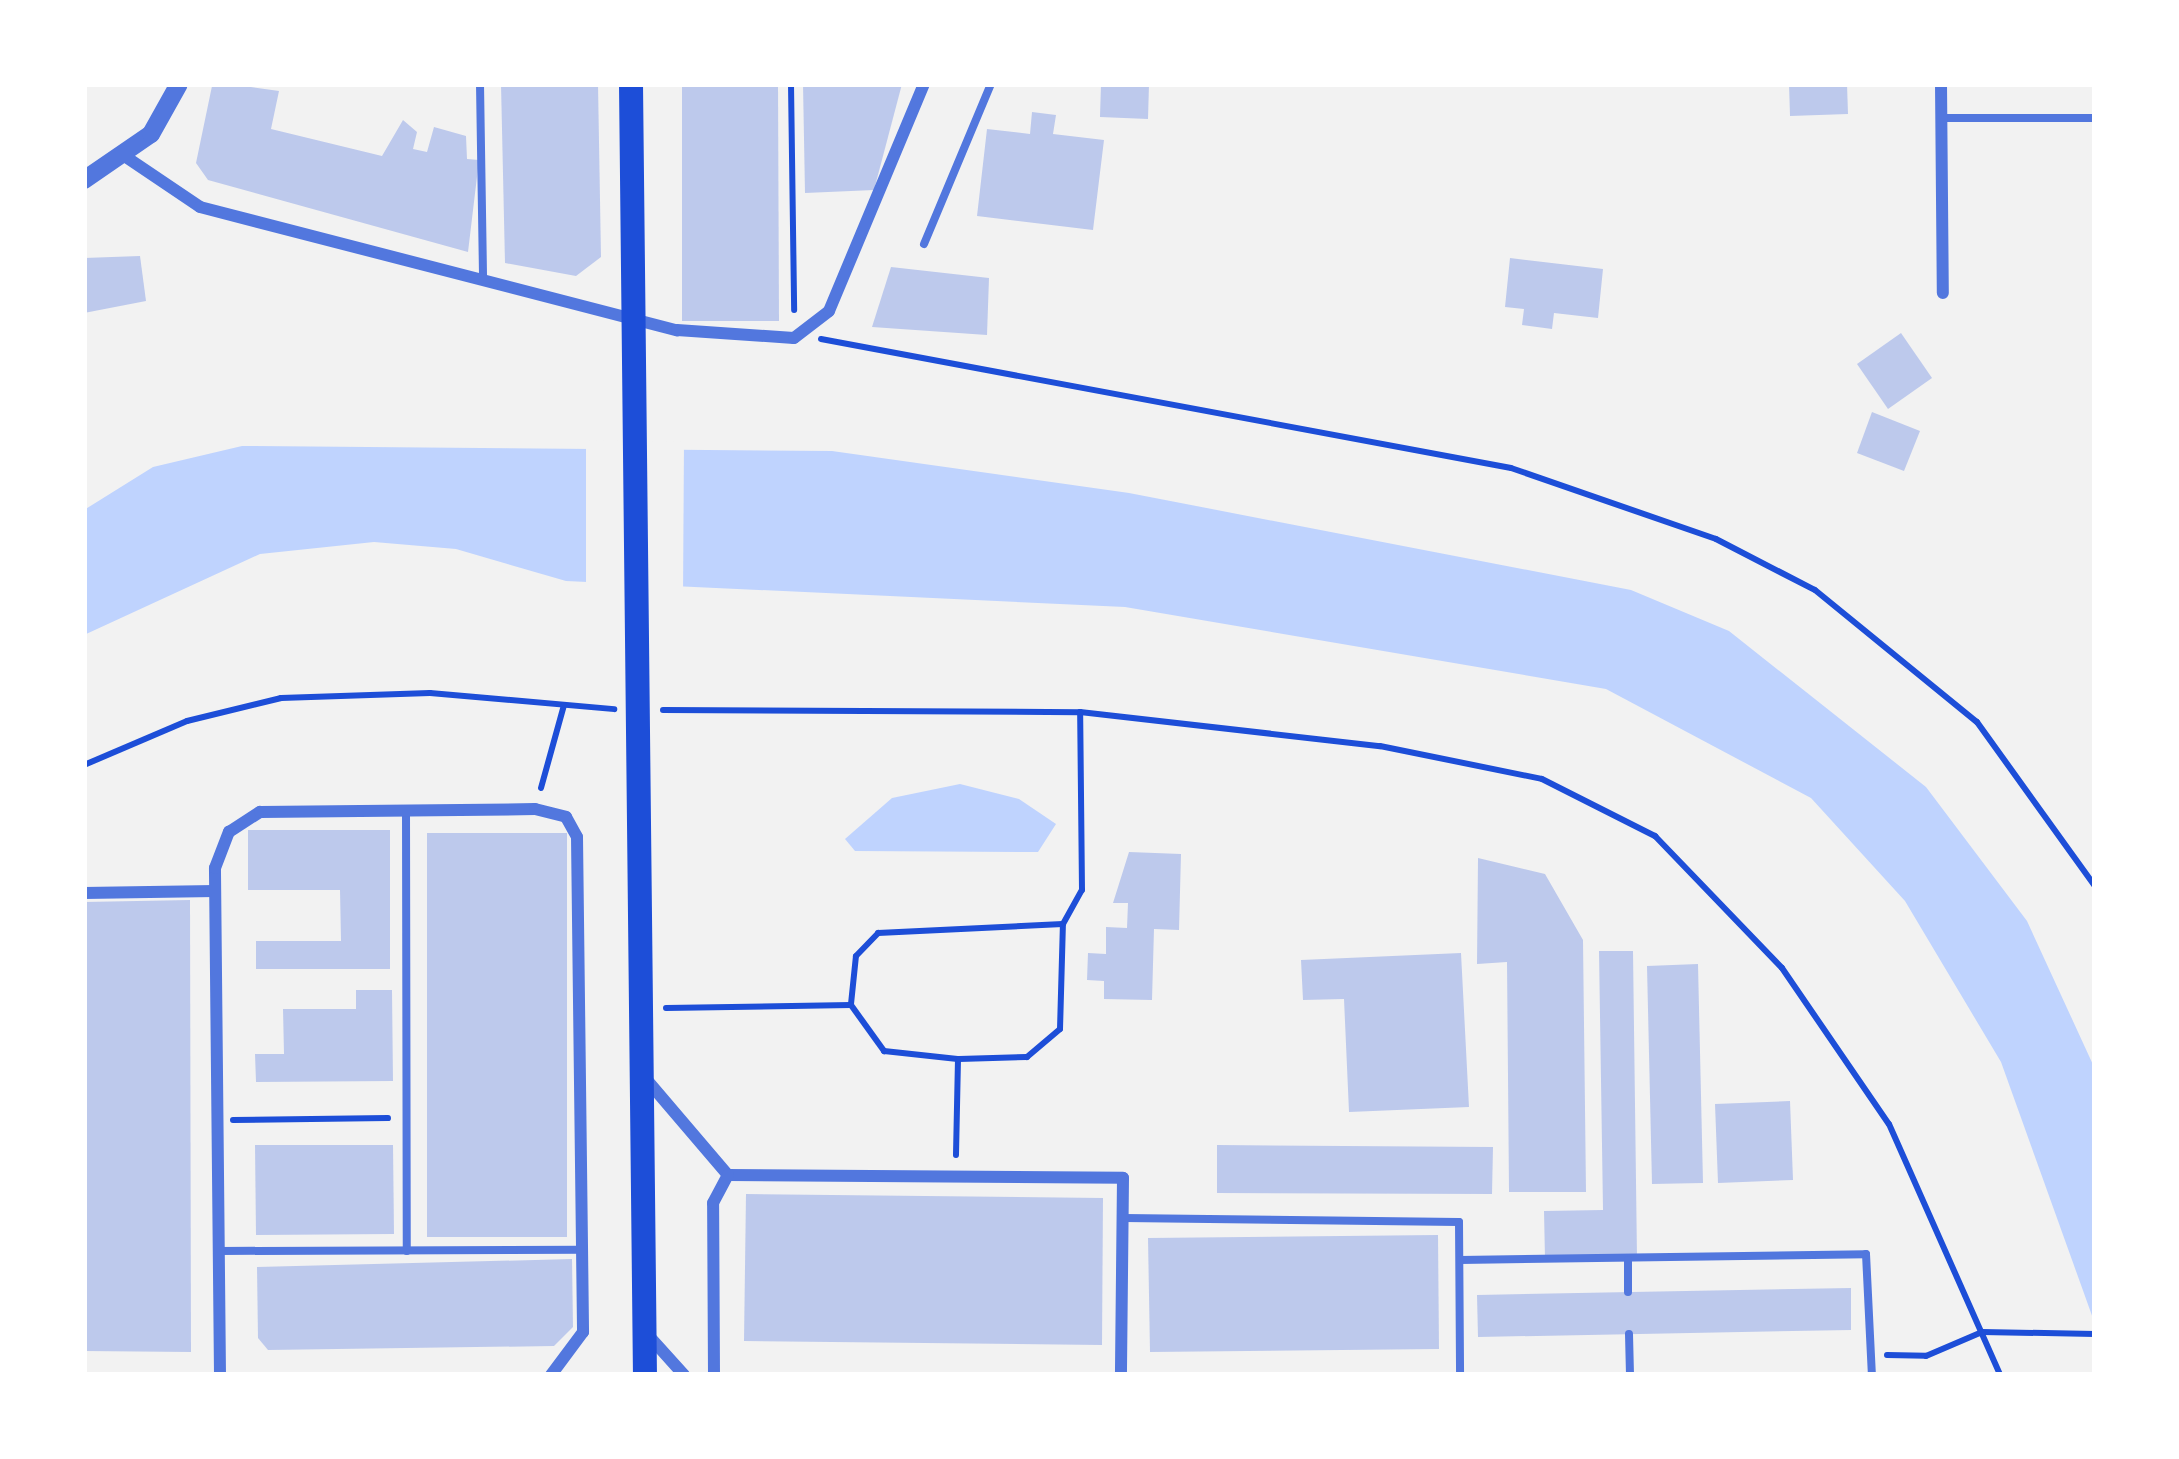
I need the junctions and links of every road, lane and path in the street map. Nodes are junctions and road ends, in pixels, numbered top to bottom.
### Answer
1 (178, 84) edge
2 (480, 84) edge
3 (631, 84) edge
4 (791, 84) edge
5 (924, 84) edge
6 (991, 84) edge
7 (1941, 84) edge
8 (1942, 118) junction
9 (2095, 118) edge
10 (126, 157) junction
11 (84, 180) edge
12 (924, 244) dead end
13 (483, 280) junction
14 (1943, 293) dead end
15 (631, 332) junction
16 (800, 336) junction
17 (564, 705) junction
18 (633, 707) junction
19 (1080, 712) junction
20 (84, 765) edge
21 (535, 809) junction
22 (406, 810) junction
23 (2095, 886) edge
24 (215, 891) junction
25 (84, 893) edge
26 (1063, 924) junction
27 (851, 1006) junction
28 (635, 1009) junction
29 (958, 1059) junction
30 (635, 1065) junction
31 (407, 1117) junction
32 (218, 1120) junction
33 (728, 1174) junction
34 (956, 1177) junction
35 (1122, 1218) junction
36 (583, 1250) junction
37 (218, 1251) junction
38 (407, 1251) junction
39 (1460, 1260) junction
40 (1628, 1260) junction
41 (1628, 1292) dead end
42 (638, 1318) junction
43 (1982, 1332) junction
44 (1629, 1334) dead end
45 (2095, 1334) edge
46 (1872, 1355) junction
47 (220, 1375) edge
48 (551, 1375) edge
49 (631, 1375) edge
50 (645, 1375) edge
51 (684, 1375) edge
52 (714, 1375) edge
53 (1121, 1375) edge
54 (1460, 1375) edge
55 (1630, 1375) edge
56 (1872, 1375) edge
57 (2000, 1375) edge

1 - 10 street
2 - 13 lane
3 - 15 highway
4 - 16 path
5 - 16 street
6 - 12 lane
7 - 8 street
8 - 9 lane
8 - 14 street
10 - 11 street
10 - 13 street
13 - 15 street
15 - 16 street
15 - 18 highway
16 - 23 path
17 - 18 path
17 - 20 path
17 - 21 path
18 - 19 path
18 - 28 highway
19 - 26 path
19 - 43 path
21 - 22 street
21 - 36 street
22 - 24 street
22 - 31 lane
24 - 25 street
24 - 32 street
26 - 27 path
26 - 29 path
27 - 28 path
27 - 29 path
28 - 30 highway
29 - 34 path
30 - 33 street
30 - 42 highway
31 - 32 path
31 - 38 lane
32 - 37 street
33 - 34 street
33 - 52 street
34 - 35 street
35 - 39 lane
35 - 53 street
36 - 38 lane
36 - 48 street
37 - 38 lane
37 - 47 street
39 - 40 lane
39 - 54 lane
40 - 41 lane
40 - 46 lane
42 - 49 highway
42 - 50 highway
42 - 51 street
43 - 45 path
43 - 46 path
43 - 57 path
44 - 55 lane
46 - 56 lane

